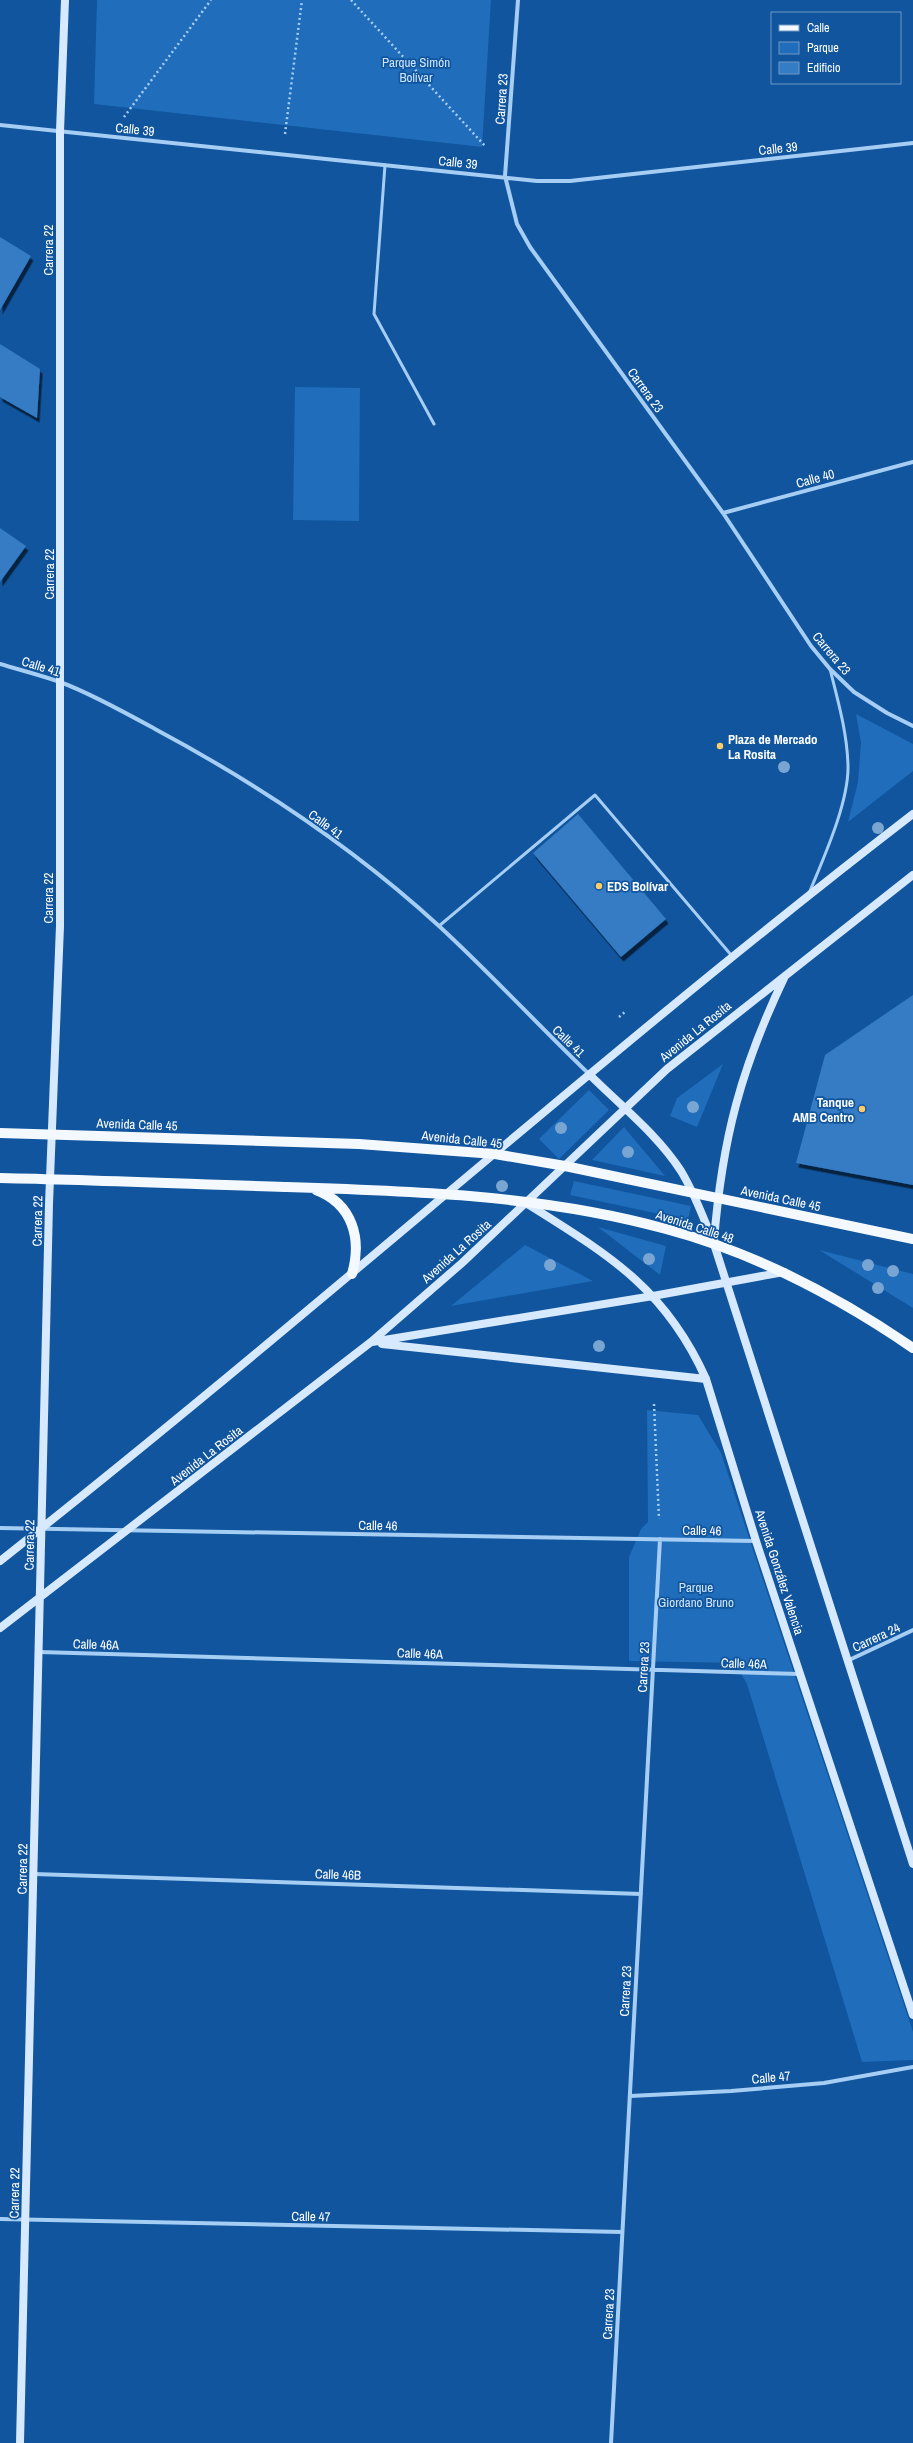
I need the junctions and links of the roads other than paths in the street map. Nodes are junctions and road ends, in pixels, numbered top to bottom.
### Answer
1 (64, 0) edge
2 (518, 0) edge
3 (0, 125) edge
4 (60, 131) junction
5 (913, 143) edge
6 (385, 164) junction
7 (505, 176) junction
8 (434, 424) dead end
9 (913, 462) edge
10 (723, 513) junction
11 (0, 664) edge
12 (830, 669) junction
13 (61, 682) junction
14 (913, 726) edge
15 (913, 814) edge
16 (913, 875) edge
17 (809, 894) junction
18 (439, 926) junction
19 (732, 956) junction
20 (786, 974) junction
21 (590, 1075) junction
22 (624, 1109) junction
23 (0, 1133) edge
24 (52, 1134) junction
25 (495, 1154) junction
26 (565, 1166) junction
27 (0, 1178) edge
28 (50, 1179) junction
29 (310, 1188) junction
30 (694, 1194) junction
31 (447, 1195) junction
32 (717, 1198) junction
33 (526, 1203) junction
34 (913, 1239) edge
35 (714, 1244) junction
36 (784, 1272) junction
37 (352, 1274) junction
38 (725, 1284) junction
39 (653, 1296) junction
40 (371, 1342) junction
41 (913, 1348) edge
42 (706, 1379) junction
43 (0, 1528) edge
44 (42, 1528) junction
45 (128, 1530) junction
46 (660, 1540) junction
47 (756, 1541) junction
48 (0, 1561) edge
49 (40, 1597) junction
50 (0, 1628) edge
51 (913, 1630) edge
52 (39, 1652) junction
53 (847, 1661) junction
54 (653, 1670) junction
55 (801, 1674) junction
56 (913, 1864) edge
57 (34, 1874) junction
58 (641, 1894) junction
59 (913, 2015) edge
60 (913, 2067) edge
61 (630, 2096) junction
62 (0, 2219) edge
63 (26, 2220) junction
64 (622, 2232) junction
65 (20, 2443) edge
66 (611, 2443) edge

1 - 4 street, Carrera 22
2 - 7 street, Carrera 23
3 - 4 street, Calle 39
4 - 6 street, Calle 39
4 - 13 street, Carrera 22
5 - 7 street, Calle 39
6 - 7 street, Calle 39
6 - 8 lane
7 - 10 street, Carrera 23
9 - 10 street, Calle 40
10 - 12 street, Carrera 23
11 - 13 street, Calle 41
12 - 14 street, Carrera 23
12 - 17 lane
13 - 18 street, Calle 41
13 - 24 street, Carrera 22
15 - 17 street
16 - 20 street, Avenida La Rosita
17 - 19 street
18 - 19 lane
18 - 21 street, Calle 41
19 - 21 street
20 - 22 street, Avenida La Rosita
20 - 32 street
21 - 22 street
21 - 25 street
22 - 26 street, Avenida La Rosita
22 - 30 street
23 - 24 main road, Avenida Calle 45
24 - 25 main road, Avenida Calle 45
24 - 28 street, Carrera 22
25 - 26 main road, Avenida Calle 45
25 - 31 street
26 - 30 main road, Avenida Calle 45
26 - 33 street, Avenida La Rosita
27 - 28 main road
28 - 29 main road
28 - 44 street, Carrera 22
29 - 31 main road
29 - 37 main road
30 - 32 main road, Avenida Calle 45
30 - 35 street
31 - 33 main road, Avenida Calle 48
31 - 37 street
32 - 34 main road, Avenida Calle 45
32 - 35 street
33 - 35 main road, Avenida Calle 48
33 - 39 street, Avenida González Valencia
33 - 40 street, Avenida La Rosita
35 - 36 main road, Avenida Calle 48
35 - 38 street
36 - 38 street
36 - 41 main road, Avenida Calle 48
37 - 44 street
38 - 39 street
38 - 53 street
39 - 40 street
39 - 42 street, Avenida González Valencia
40 - 42 street
40 - 45 street, Avenida La Rosita
42 - 47 street, Avenida González Valencia
43 - 44 street, Calle 46
44 - 45 street, Calle 46
44 - 48 street
44 - 49 street, Carrera 22
45 - 46 street, Calle 46
45 - 49 street, Avenida La Rosita
46 - 47 street, Calle 46
46 - 54 street, Carrera 23
47 - 55 street, Avenida González Valencia
49 - 50 street, Avenida La Rosita
49 - 52 street, Carrera 22
51 - 53 street, Carrera 24
52 - 54 street, Calle 46A
52 - 57 street, Carrera 22
53 - 56 street
54 - 55 street, Calle 46A
54 - 58 street, Carrera 23
55 - 59 street, Avenida González Valencia
57 - 58 street, Calle 46B
57 - 63 street, Carrera 22
58 - 61 street, Carrera 23
60 - 61 street, Calle 47
61 - 64 street, Carrera 23
62 - 63 street, Calle 47
63 - 64 street, Calle 47
63 - 65 street, Carrera 22
64 - 66 street, Carrera 23

